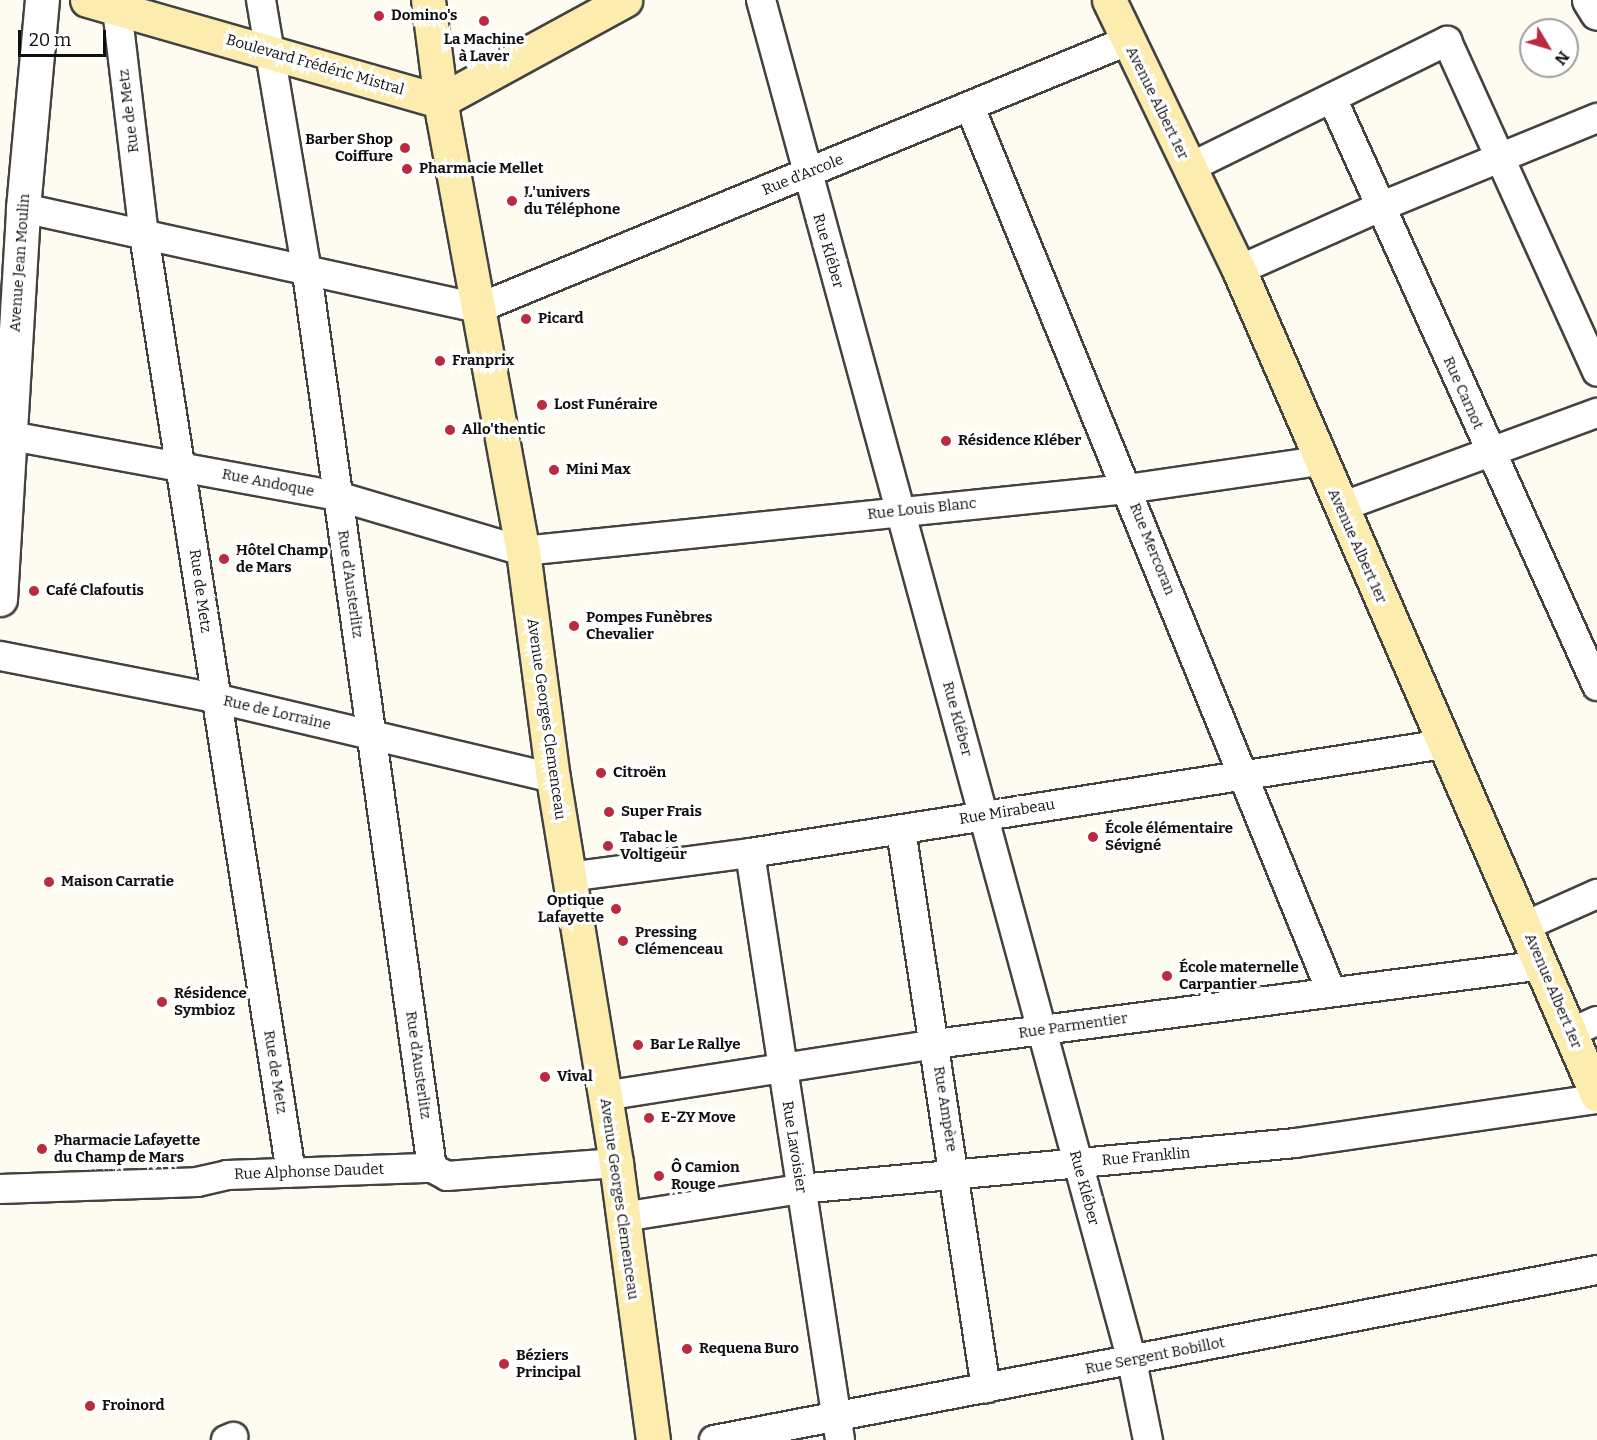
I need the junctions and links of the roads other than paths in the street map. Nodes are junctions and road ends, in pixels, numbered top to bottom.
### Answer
1 (42, 0) edge
2 (261, 0) edge
3 (428, 0) edge
4 (625, 0) edge
5 (762, 0) edge
6 (1109, 0) edge
7 (1589, 0) edge
8 (102, 4) edge
9 (1597, 13) edge
10 (1127, 41) junction
11 (270, 52) junction
12 (1332, 98) junction
13 (440, 101) junction
14 (970, 107) junction
15 (1597, 118) edge
16 (1502, 157) junction
17 (1189, 168) junction
18 (806, 173) junction
19 (1380, 207) junction
20 (23, 208) junction
21 (144, 235) junction
22 (1239, 270) junction
23 (307, 273) junction
24 (479, 308) junction
25 (1597, 372) edge
26 (1597, 413) edge
27 (4, 435) edge
28 (1490, 453) junction
29 (1320, 461) junction
30 (182, 467) junction
31 (1127, 489) junction
32 (337, 496) junction
33 (1341, 507) junction
34 (902, 511) junction
35 (523, 551) junction
36 (1, 556) edge
37 (0, 599) edge
38 (0, 656) edge
39 (1597, 686) edge
40 (214, 698) junction
41 (372, 735) junction
42 (1444, 744) junction
43 (1243, 774) junction
44 (553, 778) junction
45 (983, 816) junction
46 (901, 830) junction
47 (750, 853) junction
48 (568, 877) junction
49 (1597, 894) edge
50 (1525, 927) junction
51 (1543, 965) junction
52 (1331, 991) junction
53 (1584, 1027) edge
54 (1041, 1031) junction
55 (935, 1044) junction
56 (782, 1068) junction
57 (604, 1096) junction
58 (1597, 1097) edge
59 (616, 1163) junction
60 (1077, 1163) junction
61 (432, 1168) junction
62 (954, 1172) junction
63 (291, 1173) junction
64 (0, 1189) edge
65 (800, 1189) junction
66 (623, 1217) junction
67 (1597, 1270) edge
68 (1132, 1360) junction
69 (986, 1389) junction
70 (838, 1429) edge
71 (653, 1440) edge
72 (714, 1440) edge
73 (1148, 1440) edge

1 - 20 street, Avenue Jean Moulin
2 - 11 street, Rue d'Austerlitz
3 - 13 main road, Avenue Georges Clemenceau
4 - 13 main road
5 - 18 street, Rue Kléber
6 - 10 main road, Avenue Albert 1er
7 - 9 street
8 - 11 main road, Boulevard Frédéric Mistral
8 - 21 street, Rue de Metz
10 - 14 street, Rue d'Arcole
10 - 17 main road, Avenue Albert 1er
11 - 13 main road, Boulevard Frédéric Mistral
11 - 23 street, Rue d'Austerlitz
12 - 16 street
12 - 17 street
12 - 19 street, Rue Carnot
13 - 24 main road, Avenue Georges Clemenceau
14 - 18 street, Rue d'Arcole
14 - 31 street, Rue Mercoran
15 - 16 street
16 - 19 street
16 - 25 street
17 - 22 main road, Avenue Albert 1er
18 - 24 street, Rue d'Arcole
18 - 34 street, Rue Kléber
19 - 22 street
19 - 28 street, Rue Carnot
20 - 21 street
20 - 27 street, Avenue Jean Moulin
21 - 23 street
21 - 30 street, Rue de Metz
22 - 29 main road, Avenue Albert 1er
23 - 24 street
23 - 32 street, Rue d'Austerlitz
24 - 35 main road, Avenue Georges Clemenceau
26 - 28 street
27 - 30 street, Rue Andoque
27 - 36 street, Avenue Jean Moulin
28 - 33 street
28 - 39 street, Rue Carnot
29 - 31 street, Rue Louis Blanc
29 - 33 main road, Avenue Albert 1er
30 - 32 street, Rue Andoque
30 - 40 street, Rue de Metz
31 - 34 street, Rue Louis Blanc
31 - 43 street, Rue Mercoran
32 - 35 street, Rue Andoque
32 - 41 street, Rue d'Austerlitz
33 - 42 main road, Avenue Albert 1er
34 - 35 street, Rue Louis Blanc
34 - 45 street, Rue Kléber
35 - 44 main road, Avenue Georges Clemenceau
36 - 37 street, Avenue Jean Moulin
38 - 40 street, Rue de Lorraine
40 - 41 street, Rue de Lorraine
40 - 63 street, Rue de Metz
41 - 44 street, Rue de Lorraine
41 - 61 street, Rue d'Austerlitz
42 - 43 street, Rue Mirabeau
42 - 50 main road, Avenue Albert 1er
43 - 45 street, Rue Mirabeau
43 - 52 street, Rue Mercoran
44 - 48 main road, Avenue Georges Clemenceau
45 - 46 street, Rue Mirabeau
45 - 54 street, Rue Kléber
46 - 47 street, Rue Mirabeau
46 - 55 street, Rue Ampère
47 - 48 street, Rue Mirabeau
47 - 56 street, Rue Lavoisier
48 - 57 main road, Avenue Georges Clemenceau
49 - 50 street
50 - 51 main road, Avenue Albert 1er
51 - 52 street, Rue Parmentier
51 - 53 main road, Avenue Albert 1er
52 - 54 street, Rue Parmentier
53 - 58 main road, Avenue Albert 1er
54 - 55 street, Rue Parmentier
54 - 60 street, Rue Kléber
55 - 56 street, Rue Parmentier
55 - 62 street, Rue Ampère
56 - 57 street, Rue Parmentier
56 - 65 street, Rue Lavoisier
57 - 59 main road, Avenue Georges Clemenceau
58 - 60 street, Rue Franklin
59 - 61 street, Rue Alphonse Daudet
59 - 66 main road, Avenue Georges Clemenceau
60 - 62 street, Rue Franklin
60 - 68 street, Rue Kléber
61 - 63 street, Rue Alphonse Daudet
62 - 65 street, Rue Franklin
62 - 69 street, Rue Ampère
63 - 64 street, Rue Alphonse Daudet
65 - 66 street, Rue Franklin
65 - 70 street, Rue Lavoisier
66 - 71 main road, Avenue Georges Clemenceau
67 - 68 street, Rue Sergent Bobillot
68 - 69 street, Rue Sergent Bobillot
68 - 73 street, Rue Kléber
69 - 70 street, Rue Sergent Bobillot
70 - 72 street, Rue Sergent Bobillot

